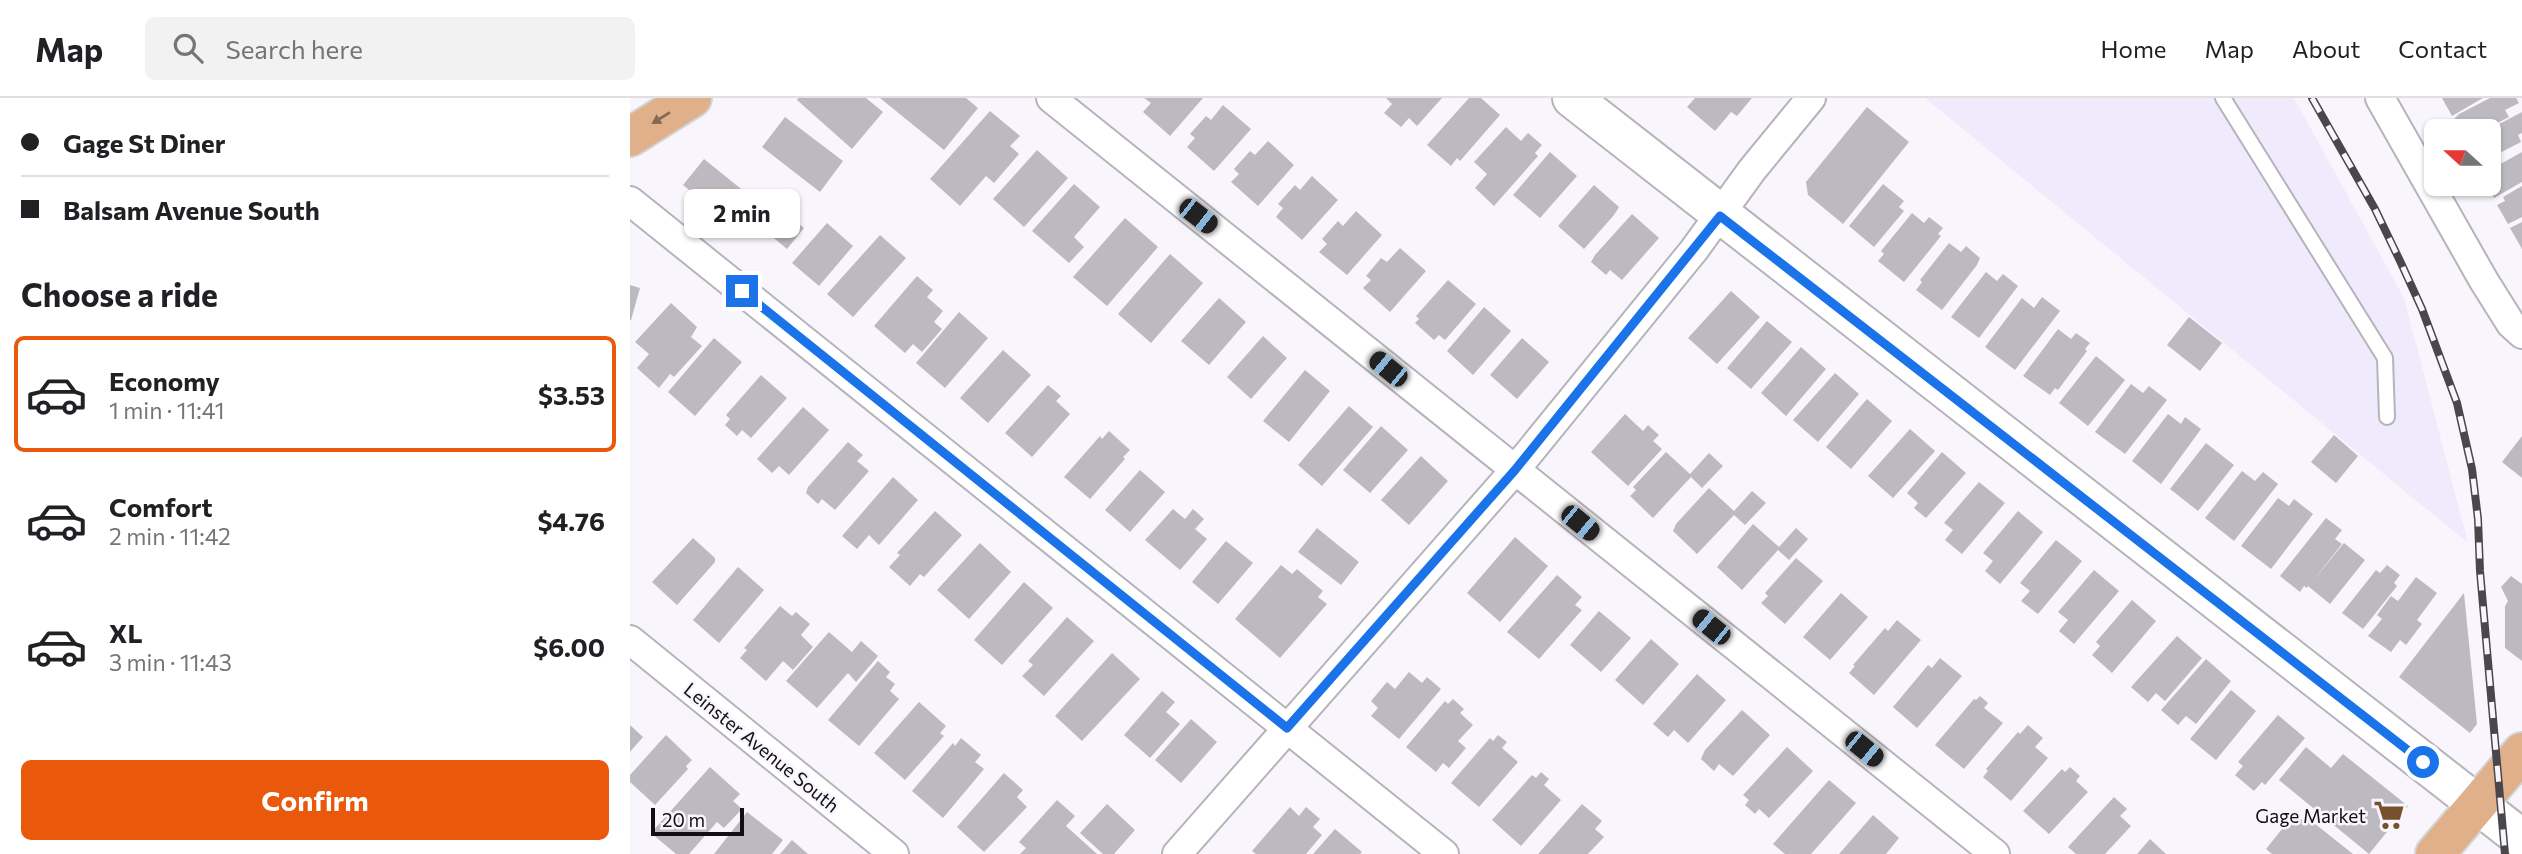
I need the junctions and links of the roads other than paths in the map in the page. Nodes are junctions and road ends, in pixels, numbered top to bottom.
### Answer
1 (692, 98) edge
2 (1051, 98) edge
3 (1572, 98) edge
4 (1811, 98) edge
5 (2222, 98) edge
6 (2381, 98) edge
7 (630, 137) edge
8 (630, 201) edge
9 (1720, 216) junction
10 (2522, 334) edge
11 (2388, 417) dead end
12 (1515, 470) junction
13 (630, 640) edge
14 (1287, 728) junction
15 (2522, 752) edge
16 (2477, 804) junction
17 (2522, 839) edge
18 (894, 854) edge
19 (1177, 854) edge
20 (1444, 854) edge
21 (1995, 854) edge
22 (2435, 854) edge

1 -> 7 main road
2 - 12 street
3 - 9 main road
4 - 9 street
5 - 11 lane
6 - 10 street
8 - 14 street
9 - 12 street
9 - 16 main road
12 - 14 street
12 - 21 street
13 - 18 street, Leinster Avenue South
14 - 19 street
14 - 20 street
15 - 16 main road
16 - 17 main road
16 - 22 main road

